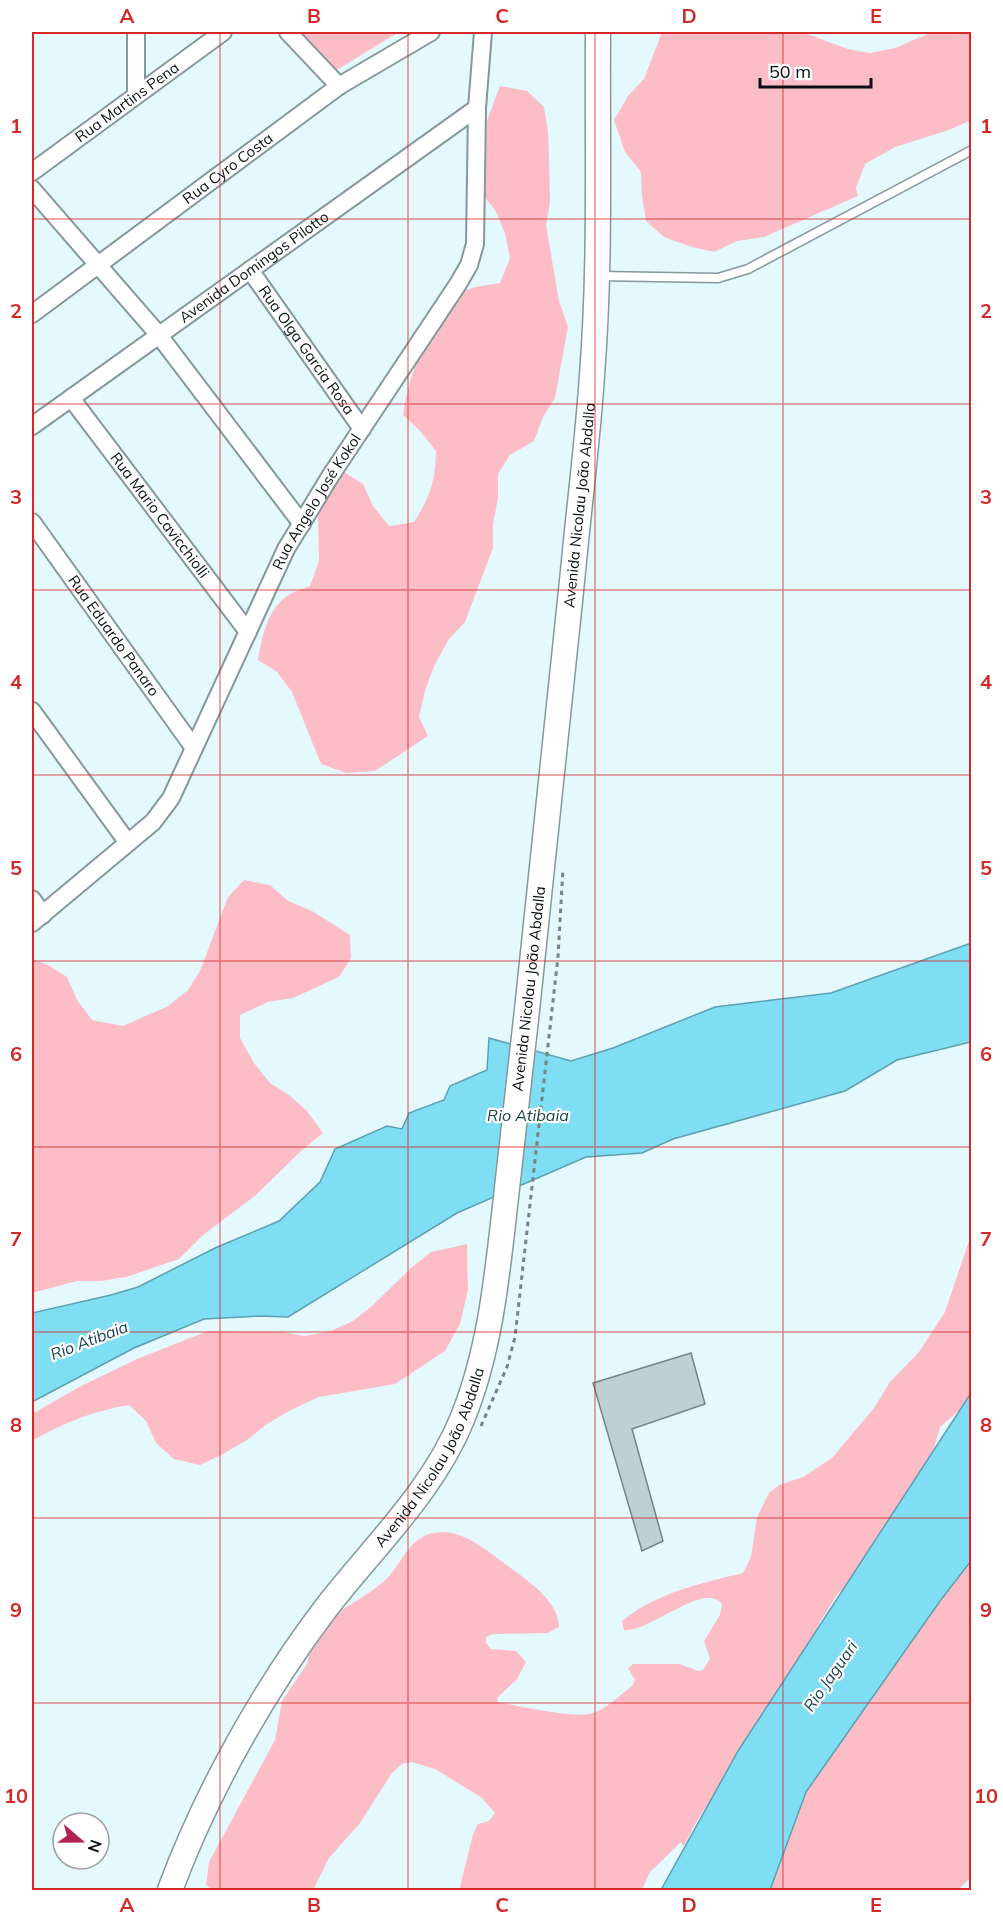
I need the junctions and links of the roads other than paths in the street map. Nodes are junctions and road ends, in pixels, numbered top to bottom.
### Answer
1 (136, 32) edge
2 (223, 32) edge
3 (288, 32) edge
4 (431, 32) edge
5 (483, 32) edge
6 (598, 32) edge
7 (339, 86) junction
8 (136, 93) junction
9 (477, 108) junction
10 (972, 150) edge
11 (32, 172) edge
12 (32, 189) edge
13 (100, 265) junction
14 (250, 270) junction
15 (597, 276) junction
16 (32, 314) edge
17 (158, 334) junction
18 (71, 398) junction
19 (32, 426) edge
20 (362, 429) junction
21 (32, 522) edge
22 (302, 524) junction
23 (248, 632) junction
24 (32, 711) edge
25 (194, 748) junction
26 (128, 843) junction
27 (32, 899) edge
28 (37, 919) edge
29 (170, 1890) edge

1 - 8 street
2 - 8 street, Rua Martins Pena
3 - 7 street
4 - 7 street, Rua Cyro Costa
5 - 9 street, Rua Angelo José Kokol
6 - 15 main road, Avenida Nicolau João Abdalla
7 - 13 street, Rua Cyro Costa
8 - 11 street, Rua Martins Pena
9 - 14 street, Avenida Domingos Pilotto
9 - 20 street, Rua Angelo José Kokol
10 - 15 lane
12 - 13 street
13 - 16 street, Rua Cyro Costa
13 - 17 street
14 - 17 street, Avenida Domingos Pilotto
14 - 20 street, Rua Olga Garcia Rosa
15 - 29 main road, Avenida Nicolau João Abdalla
17 - 18 street, Avenida Domingos Pilotto
17 - 22 street
18 - 19 street, Avenida Domingos Pilotto
18 - 23 street, Rua Mario Cavicchiolli
20 - 22 street, Rua Angelo José Kokol
21 - 25 street, Rua Eduardo Panaro
22 - 23 street, Rua Angelo José Kokol
23 - 25 street, Rua Angelo José Kokol
24 - 26 street
25 - 26 street, Rua Angelo José Kokol
26 - 28 street, Rua Angelo José Kokol
27 - 28 street

